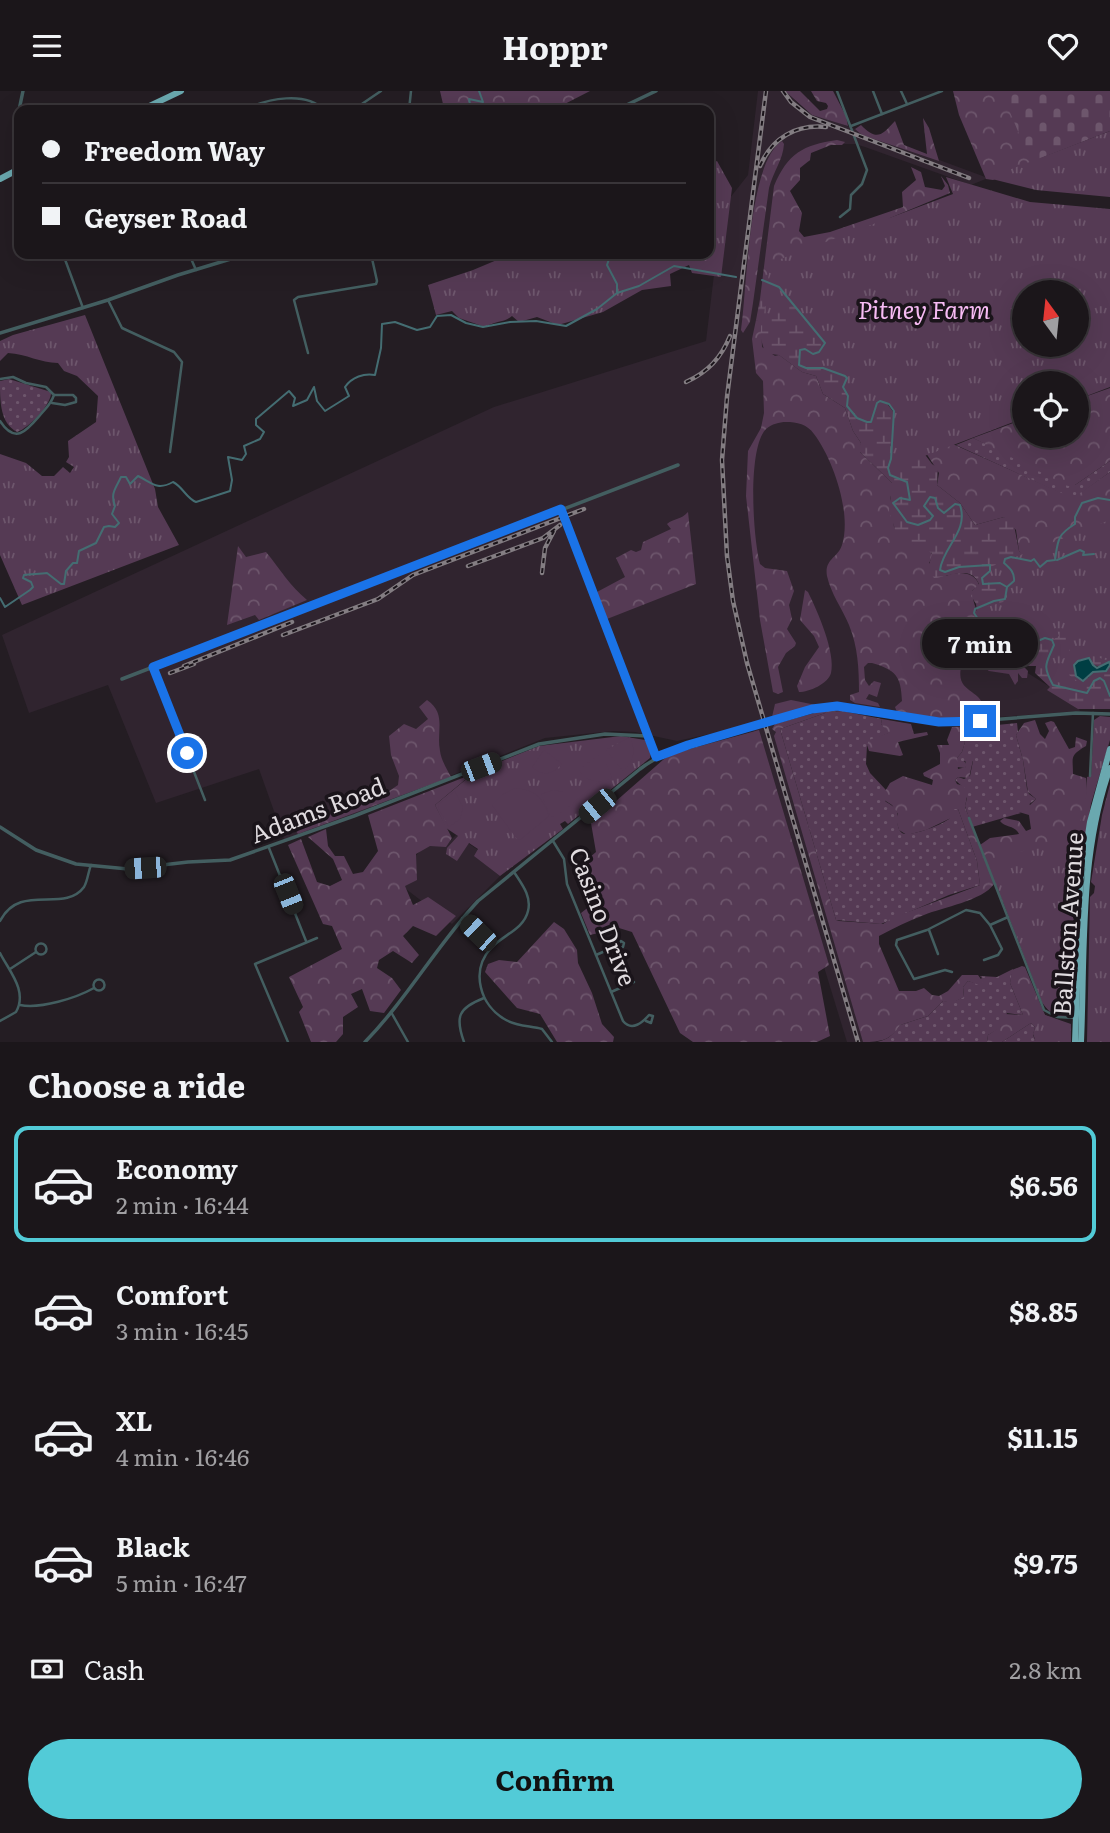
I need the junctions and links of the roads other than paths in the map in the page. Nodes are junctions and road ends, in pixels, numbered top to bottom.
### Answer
1 (181, 91) edge
2 (381, 91) edge
3 (656, 91) edge
4 (837, 91) edge
5 (873, 91) edge
6 (901, 91) edge
7 (942, 91) edge
8 (289, 93) dead end
9 (305, 94) dead end
10 (152, 105) edge
11 (257, 105) edge
12 (320, 105) edge
13 (360, 105) edge
14 (633, 105) edge
15 (907, 105) junction
16 (882, 114) junction
17 (851, 127) junction
18 (840, 217) dead end
19 (65, 259) edge
20 (191, 259) edge
21 (231, 259) edge
22 (372, 259) edge
23 (196, 270) junction
24 (108, 300) junction
25 (83, 308) junction
26 (0, 333) edge
27 (308, 353) dead end
28 (0, 379) edge
29 (54, 395) junction
30 (52, 403) junction
31 (0, 421) edge
32 (170, 452) dead end
33 (678, 465) dead end
34 (561, 509) junction
35 (153, 667) junction
36 (122, 679) dead end
37 (1093, 713) junction
38 (1110, 714) edge
39 (648, 736) junction
40 (1110, 749) edge
41 (656, 757) junction
42 (1110, 768) edge
43 (1090, 776) dead end
44 (205, 800) dead end
45 (969, 818) dead end
46 (0, 827) edge
47 (553, 841) junction
48 (269, 848) junction
49 (91, 865) junction
50 (514, 872) junction
51 (1008, 917) junction
52 (462, 918) junction
53 (0, 921) edge
54 (990, 925) junction
55 (929, 930) junction
56 (317, 938) dead end
57 (306, 941) junction
58 (492, 947) junction
59 (614, 948) dead end
60 (0, 953) edge
61 (36, 953) dead end
62 (937, 954) dead end
63 (596, 955) junction
64 (984, 960) dead end
65 (10, 969) junction
66 (952, 972) dead end
67 (634, 982) dead end
68 (94, 988) dead end
69 (611, 992) junction
70 (484, 998) junction
71 (20, 1005) junction
72 (391, 1012) junction
73 (1082, 1019) junction
74 (0, 1021) edge
75 (646, 1021) dead end
76 (288, 1042) edge
77 (365, 1042) edge
78 (408, 1042) edge
79 (464, 1042) edge
80 (552, 1042) edge
81 (1075, 1042) edge
82 (1081, 1042) edge

1 - 10 highway
2 - 13 street
3 - 14 street
4 - 17 street
5 - 16 street
6 - 15 street
7 - 15 street
8 - 11 street
9 - 12 street
15 - 16 street
16 - 17 street
17 - 18 street
19 - 25 street
20 - 23 street
21 - 23 street
22 - 27 street
23 - 24 street
24 - 25 street
24 - 32 street
25 - 26 street
28 - 29 street
29 - 30 street
29 - 30 street
30 - 31 street
33 - 34 street
34 - 35 street
34 - 39 street
35 - 36 street
35 - 44 street
37 - 38 street
37 - 41 street, bridge
37 - 43 street
39 - 41 street
39 - 48 street, Adams Road
40 - 73 highway, Ballston Avenue
41 - 47 street
42 - 73 highway, Ballston Avenue
45 - 51 street
46 - 49 street, Adams Road
47 - 50 street
47 - 63 street, Casino Drive
48 - 49 street, Adams Road
48 - 57 street
49 - 53 street
50 - 52 street
50 - 58 street
51 - 54 street
51 - 73 street
52 - 58 street
52 - 72 street
54 - 55 street
54 - 64 street
55 - 62 street
55 - 66 street
56 - 57 street
57 - 76 street
58 - 70 street
59 - 63 street
60 - 65 street
61 - 65 street
63 - 69 street, Casino Drive
65 - 71 street
67 - 69 street
68 - 71 street
69 - 75 street, Casino Drive
70 - 79 street
70 - 80 street
71 - 74 street
72 - 77 street
72 - 78 street
73 - 81 highway, Ballston Avenue
73 - 82 highway, Ballston Avenue

